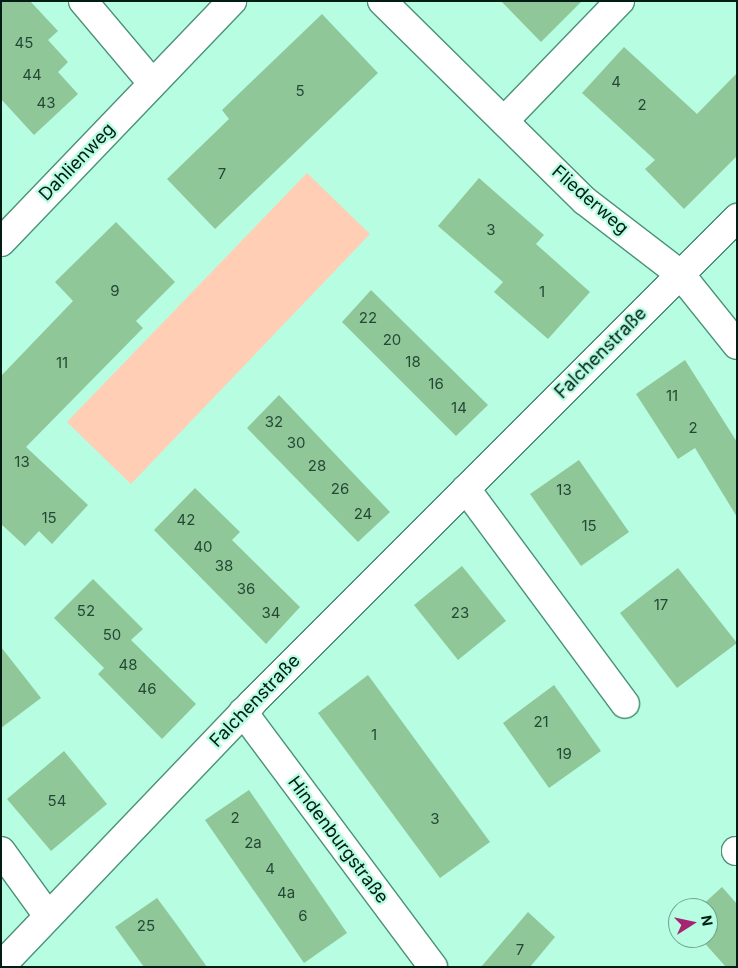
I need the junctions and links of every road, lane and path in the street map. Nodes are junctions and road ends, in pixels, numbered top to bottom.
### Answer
1 (83, 1) edge
2 (232, 1) edge
3 (382, 1) edge
4 (620, 1) edge
5 (152, 84) junction
6 (504, 121) junction
7 (737, 218) edge
8 (1, 242) edge
9 (680, 274) junction
10 (737, 344) edge
11 (466, 489) junction
12 (625, 704) dead end
13 (243, 712) junction
14 (1, 851) edge
15 (48, 916) junction
16 (1, 966) edge
17 (433, 967) edge

1 - 5 street
2 - 5 street, Dahlienweg
3 - 6 street, Fliederweg
4 - 6 street
5 - 8 street, Dahlienweg
6 - 9 street, Fliederweg
7 - 9 street, Falchenstraße
9 - 10 street, Fliederweg
9 - 11 street, Falchenstraße
11 - 12 street
11 - 13 street, Falchenstraße
13 - 15 street, Falchenstraße
13 - 17 street, Hindenburgstraße
14 - 15 street
15 - 16 street, Falchenstraße

